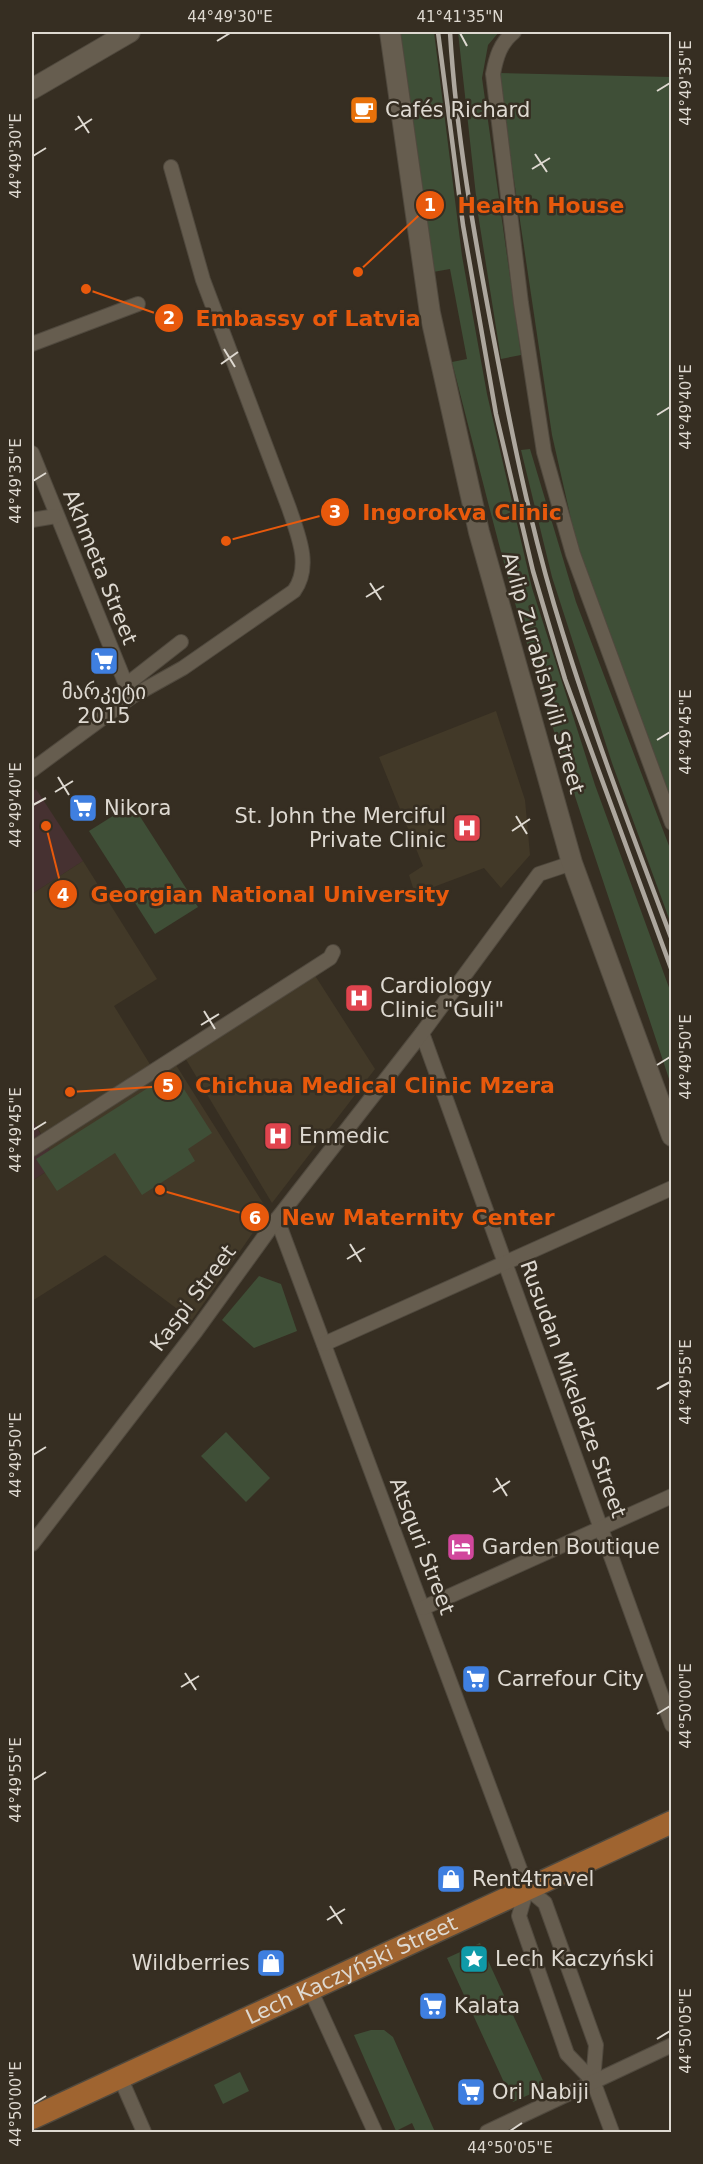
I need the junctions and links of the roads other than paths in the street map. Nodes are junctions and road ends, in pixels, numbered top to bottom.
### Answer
1 (130, 32) edge
2 (390, 32) edge
3 (514, 32) edge
4 (32, 88) edge
5 (171, 167) dead end
6 (138, 304) dead end
7 (32, 344) edge
8 (32, 453) edge
9 (56, 516) junction
10 (32, 520) edge
11 (181, 642) dead end
12 (128, 691) junction
13 (32, 769) edge
14 (672, 823) edge
15 (572, 863) junction
16 (333, 952) dead end
17 (422, 1033) junction
18 (672, 1136) edge
19 (32, 1149) edge
20 (672, 1188) edge
21 (278, 1219) junction
22 (505, 1263) junction
23 (324, 1344) junction
24 (672, 1496) edge
25 (601, 1528) junction
26 (32, 1544) edge
27 (423, 1608) junction
28 (672, 1725) edge
29 (672, 1822) edge
30 (528, 1888) junction
31 (310, 1989) junction
32 (672, 2045) edge
33 (120, 2077) junction
34 (593, 2081) junction
35 (32, 2118) edge
36 (144, 2133) edge
37 (375, 2133) edge
38 (487, 2133) edge
39 (612, 2133) edge

1 - 4 street
2 - 15 street, Avlip Zurabishvili Street
3 - 14 street
5 - 12 street
6 - 7 street
8 - 9 street, Akhmeta Street
9 - 10 street
9 - 12 street, Akhmeta Street
11 - 12 street
12 - 13 street
15 - 17 street, Kaspi Street
15 - 18 street, Avlip Zurabishvili Street
16 - 19 street
17 - 21 street, Kaspi Street
17 - 22 street, Rusudan Mikeladze Street
20 - 22 street
21 - 23 street, Atsquri Street
21 - 26 street, Kaspi Street
22 - 23 street
22 - 25 street, Rusudan Mikeladze Street
23 - 27 street, Atsquri Street
24 - 25 street
25 - 27 street
25 - 28 street, Rusudan Mikeladze Street
27 - 30 street, Atsquri Street
29 - 30 main road, Lech Kaczyński Street
30 - 31 main road, Lech Kaczyński Street
30 - 34 street, Atsquri Street
30 - 34 street, Atsquri Street
31 - 33 main road, Lech Kaczyński Street
31 - 37 street
32 - 34 street
33 - 35 main road, Lech Kaczyński Street
33 - 36 street
34 - 38 street
34 - 39 street, Atsquri Street

